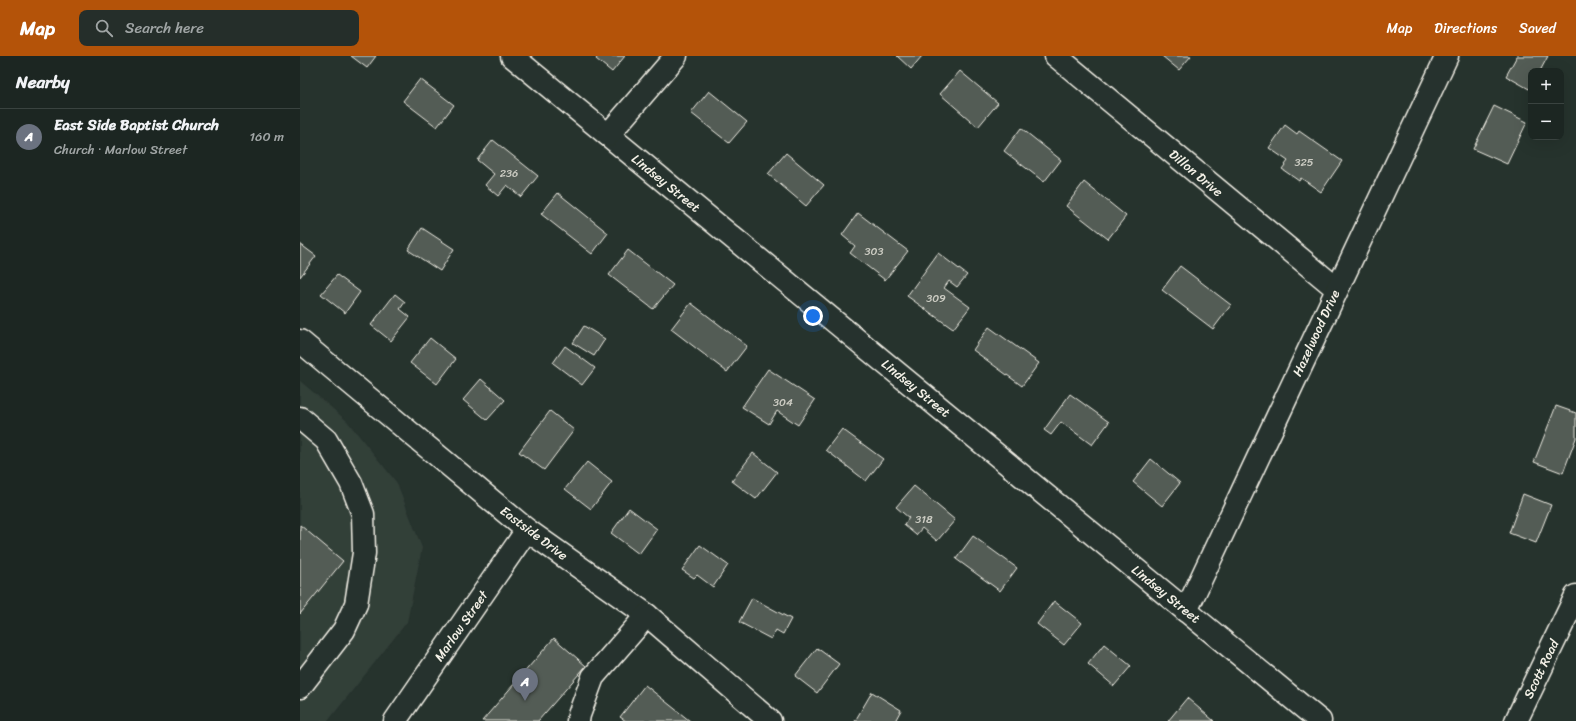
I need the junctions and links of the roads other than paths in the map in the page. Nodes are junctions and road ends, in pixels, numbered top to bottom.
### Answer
1 (512, 56) edge
2 (676, 56) edge
3 (1056, 56) edge
4 (1447, 56) edge
5 (608, 135) junction
6 (1337, 289) junction
7 (300, 341) edge
8 (300, 418) edge
9 (527, 530) junction
10 (1576, 596) edge
11 (1186, 611) junction
12 (647, 615) junction
13 (300, 687) edge
14 (395, 721) edge
15 (578, 721) edge
16 (770, 721) edge
17 (1320, 721) edge
18 (1516, 721) edge

1 - 5 street, Lindsey Street
2 - 5 street
3 - 6 street, Dillon Drive
4 - 6 street, Hazelwood Drive
5 - 11 street, Lindsey Street
6 - 11 street, Hazelwood Drive
7 - 9 street, Eastside Drive
8 - 13 street
9 - 12 street, Eastside Drive
9 - 14 street, Marlow Street
10 - 18 street, Scott Road
11 - 17 street, Lindsey Street
12 - 15 street
12 - 16 street, Eastside Drive

